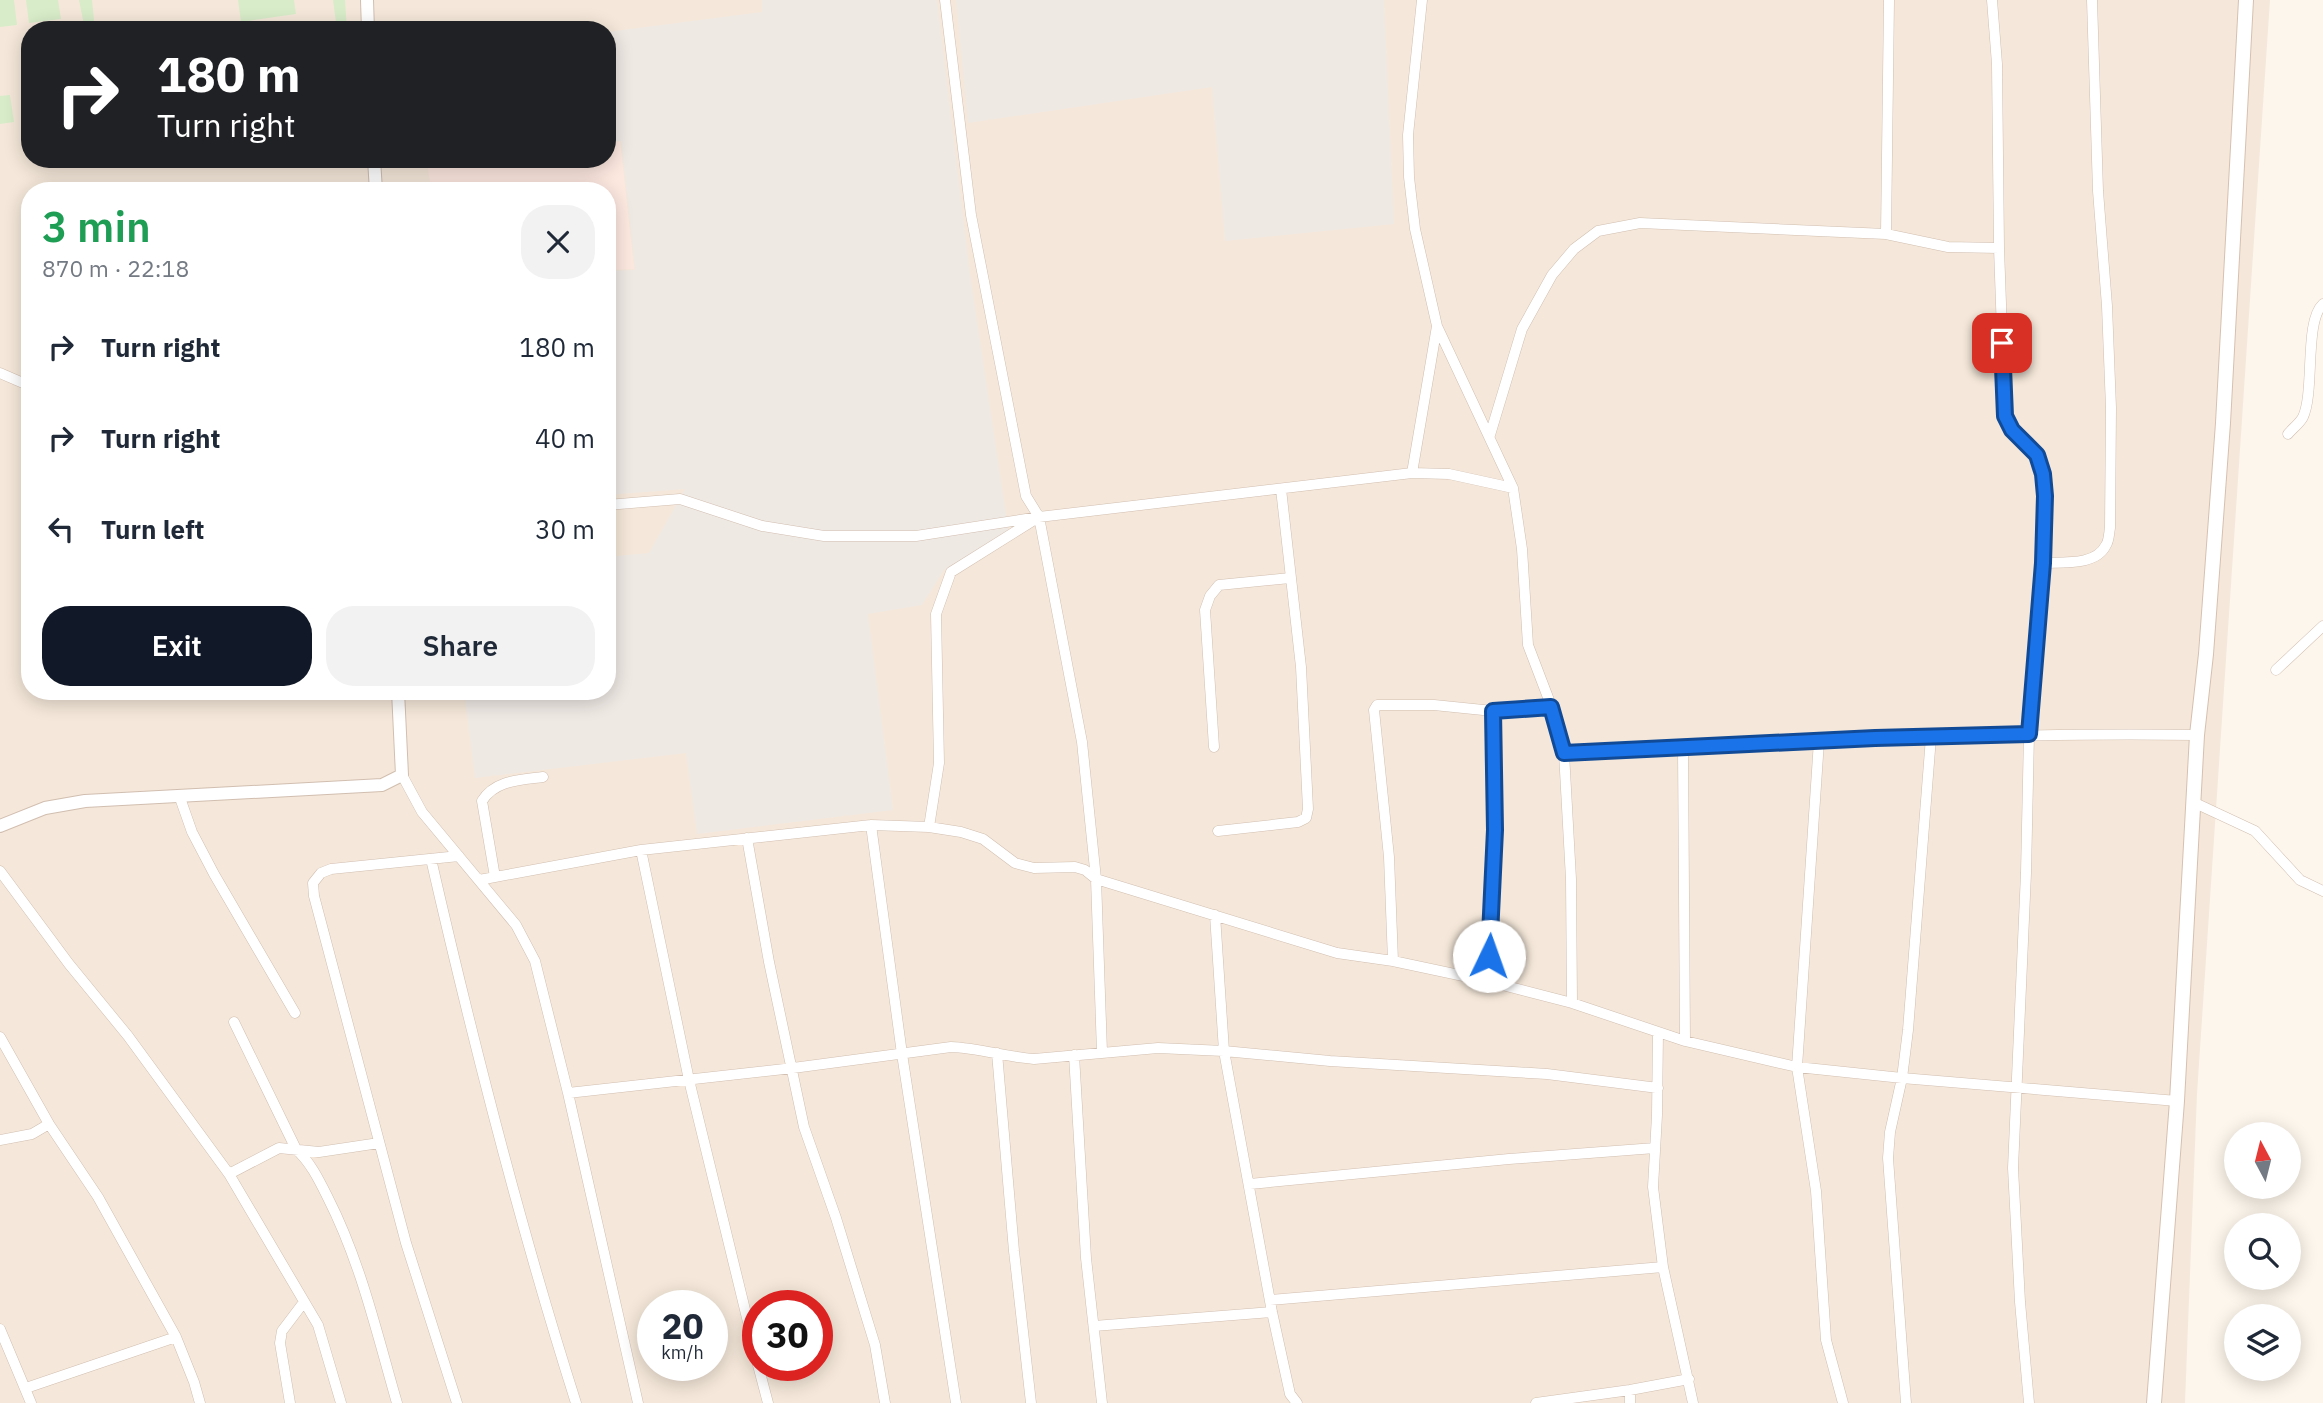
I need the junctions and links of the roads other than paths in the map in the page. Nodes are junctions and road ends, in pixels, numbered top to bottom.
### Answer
1 (367, 0) edge
2 (945, 0) edge
3 (1422, 0) edge
4 (1889, 0) edge
5 (1992, 0) edge
6 (2092, 0) edge
7 (2246, 0) edge
8 (368, 21) edge
9 (1886, 234) junction
10 (1999, 248) junction
11 (2323, 304) edge
12 (1437, 326) junction
13 (0, 373) edge
14 (21, 382) edge
15 (2288, 434) dead end
16 (1490, 435) junction
17 (1412, 473) junction
18 (1513, 488) junction
19 (1281, 489) junction
20 (616, 504) edge
21 (1039, 517) junction
22 (2043, 563) junction
23 (1290, 578) junction
24 (2323, 626) edge
25 (2276, 670) dead end
26 (398, 700) edge
27 (1551, 707) junction
28 (1493, 711) junction
29 (2029, 734) junction
30 (2197, 735) junction
31 (1931, 737) junction
32 (1819, 741) junction
33 (1214, 747) dead end
34 (1683, 748) junction
35 (1564, 753) junction
36 (402, 775) junction
37 (543, 777) dead end
38 (178, 795) junction
39 (2195, 803) junction
40 (871, 825) junction
41 (0, 826) edge
42 (929, 827) junction
43 (1218, 831) dead end
44 (747, 838) junction
45 (641, 850) junction
46 (459, 856) junction
47 (431, 859) junction
48 (0, 871) edge
49 (495, 877) junction
50 (1096, 879) junction
51 (479, 880) junction
52 (2323, 891) edge
53 (1216, 915) junction
54 (1394, 961) junction
55 (1487, 981) junction
56 (1572, 1003) junction
57 (295, 1013) dead end
58 (234, 1022) dead end
59 (1658, 1032) junction
60 (0, 1037) edge
61 (1685, 1041) junction
62 (4, 1051) edge
63 (1224, 1051) junction
64 (1102, 1052) junction
65 (997, 1053) junction
66 (902, 1054) junction
67 (1074, 1055) junction
68 (1797, 1067) junction
69 (793, 1068) junction
70 (1902, 1079) junction
71 (689, 1080) junction
72 (1658, 1088) junction
73 (2017, 1088) junction
74 (568, 1093) junction
75 (2178, 1101) junction
76 (49, 1124) junction
77 (0, 1140) edge
78 (379, 1143) junction
79 (1655, 1148) junction
80 (296, 1149) junction
81 (229, 1174) junction
82 (1250, 1185) junction
83 (1663, 1268) junction
84 (742, 1298) edge
85 (1270, 1300) junction
86 (304, 1303) junction
87 (1272, 1312) junction
88 (1094, 1326) junction
89 (0, 1329) edge
90 (176, 1337) junction
91 (1689, 1379) junction
92 (762, 1381) edge
93 (26, 1388) junction
94 (1630, 1390) junction
95 (31, 1403) edge
96 (200, 1403) edge
97 (290, 1403) edge
98 (341, 1403) edge
99 (397, 1403) edge
100 (457, 1403) edge
101 (576, 1403) edge
102 (638, 1403) edge
103 (768, 1403) edge
104 (885, 1403) edge
105 (956, 1403) edge
106 (1031, 1403) edge
107 (1102, 1403) edge
108 (1297, 1403) edge
109 (1536, 1403) edge
110 (1630, 1403) edge
111 (1693, 1403) edge
112 (1843, 1403) edge
113 (1906, 1403) edge
114 (2029, 1403) edge
115 (2154, 1403) edge

1 - 8 street
2 - 21 street
3 - 12 street
4 - 9 street
5 - 10 street
6 - 22 street
7 - 30 main road
9 - 10 street
9 - 16 street
10 - 22 street
11 - 15 street
12 - 16 street
12 - 17 street
13 - 14 street
16 - 18 street
17 - 18 street
17 - 19 street
18 - 27 street
19 - 21 street
19 - 23 street
20 - 21 street
21 - 42 street
21 - 50 street
22 - 29 street
23 - 33 street
23 - 43 street
24 - 25 street
26 - 36 street
27 - 28 street
27 - 35 street
28 - 54 street
28 - 55 street
29 - 30 street
29 - 31 street
29 - 73 street
30 - 39 main road
31 - 32 street
31 - 70 street
32 - 34 street
32 - 68 street
34 - 35 street
34 - 61 street
35 - 56 street
36 - 38 street
36 - 46 street
37 - 49 street
38 - 41 street
38 - 57 street
39 - 52 street
39 - 75 main road
40 - 42 street
40 - 44 street
40 - 66 street
42 - 50 street
44 - 45 street
44 - 69 street
45 - 49 street
45 - 71 street
46 - 47 street
46 - 51 street
47 - 78 street
47 - 101 street
48 - 81 street
49 - 51 street
50 - 53 street
50 - 64 street
51 - 74 street
53 - 54 street
53 - 63 street
54 - 55 street
55 - 56 street
56 - 59 street
58 - 80 street
59 - 61 street
59 - 72 street
60 - 62 street
61 - 68 street
62 - 76 street
63 - 64 street
63 - 72 street
63 - 82 street
64 - 67 street
65 - 66 street
65 - 67 street
65 - 106 street
66 - 69 street
66 - 105 street
67 - 88 street
68 - 70 street
68 - 112 street
69 - 71 street
69 - 104 street
70 - 73 street
70 - 113 street
71 - 74 street
71 - 84 street
72 - 79 street
73 - 75 street
73 - 114 street
74 - 102 street
75 - 115 main road
76 - 77 street
76 - 90 street
78 - 80 street
78 - 100 street
79 - 82 street
79 - 83 street
80 - 81 street
80 - 99 street
81 - 86 street
82 - 85 street
83 - 85 street
83 - 91 street
85 - 87 street
86 - 97 street
86 - 98 street
87 - 88 street
87 - 108 street
88 - 107 street
89 - 93 street
90 - 93 street
90 - 96 street
91 - 94 street
91 - 111 street
92 - 103 street
93 - 95 street
94 - 109 street
94 - 110 street

